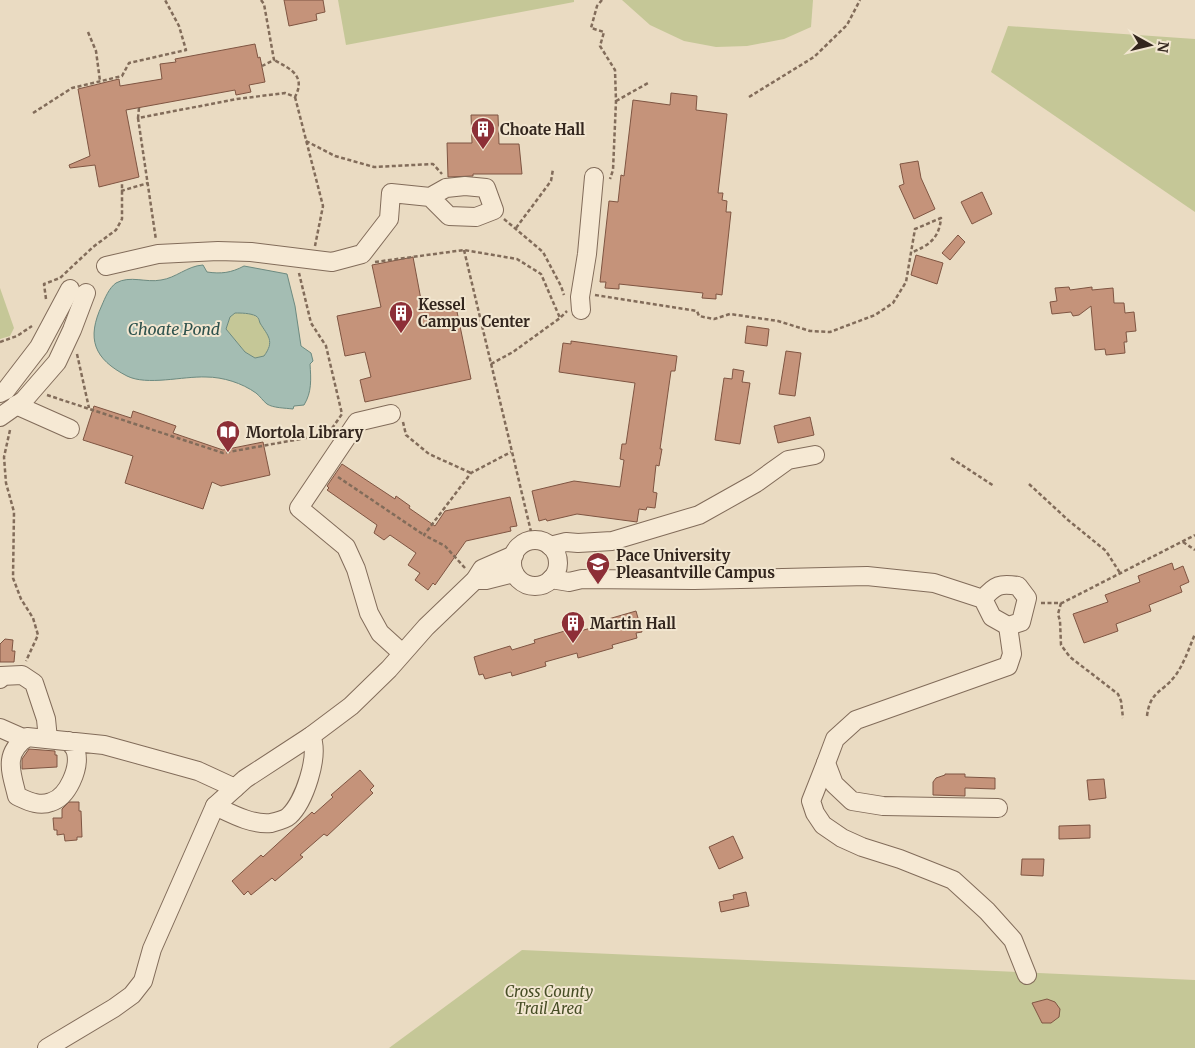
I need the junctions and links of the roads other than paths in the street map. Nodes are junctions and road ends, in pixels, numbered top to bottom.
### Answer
1 (600, 182) road end
2 (430, 197) junction
3 (106, 266) dead end
4 (576, 306) road end
5 (0, 393) edge
6 (16, 405) junction
7 (397, 417) road end
8 (5, 423) edge
9 (70, 429) dead end
10 (815, 456) dead end
11 (514, 555) junction
12 (554, 562) junction
13 (514, 573) junction
14 (475, 580) junction
15 (983, 599) junction
16 (1008, 626) junction
17 (402, 654) junction
18 (9, 677) edge
19 (0, 728) edge
20 (311, 736) junction
21 (25, 739) junction
22 (48, 739) junction
23 (70, 741) junction
24 (826, 764) junction
25 (235, 788) junction
26 (215, 806) junction
27 (998, 808) dead end
28 (1027, 974) dead end
29 (47, 1048) edge

1 - 4 street
2 - 2 street
2 - 3 street
5 - 6 street
6 - 8 street
6 - 9 street
7 - 17 street
10 - 12 street
11 - 12 street
11 - 13 street
11 - 14 street
12 - 13 street
12 - 15 street
13 - 14 street
14 - 17 street
15 - 16 street
15 - 16 street
16 - 24 street
17 - 20 street
18 - 22 street
19 - 21 street
20 - 25 street
20 - 26 street
21 - 22 street
21 - 23 street
22 - 23 street
23 - 25 street
24 - 27 street
24 - 28 street
25 - 26 street
26 - 29 street

